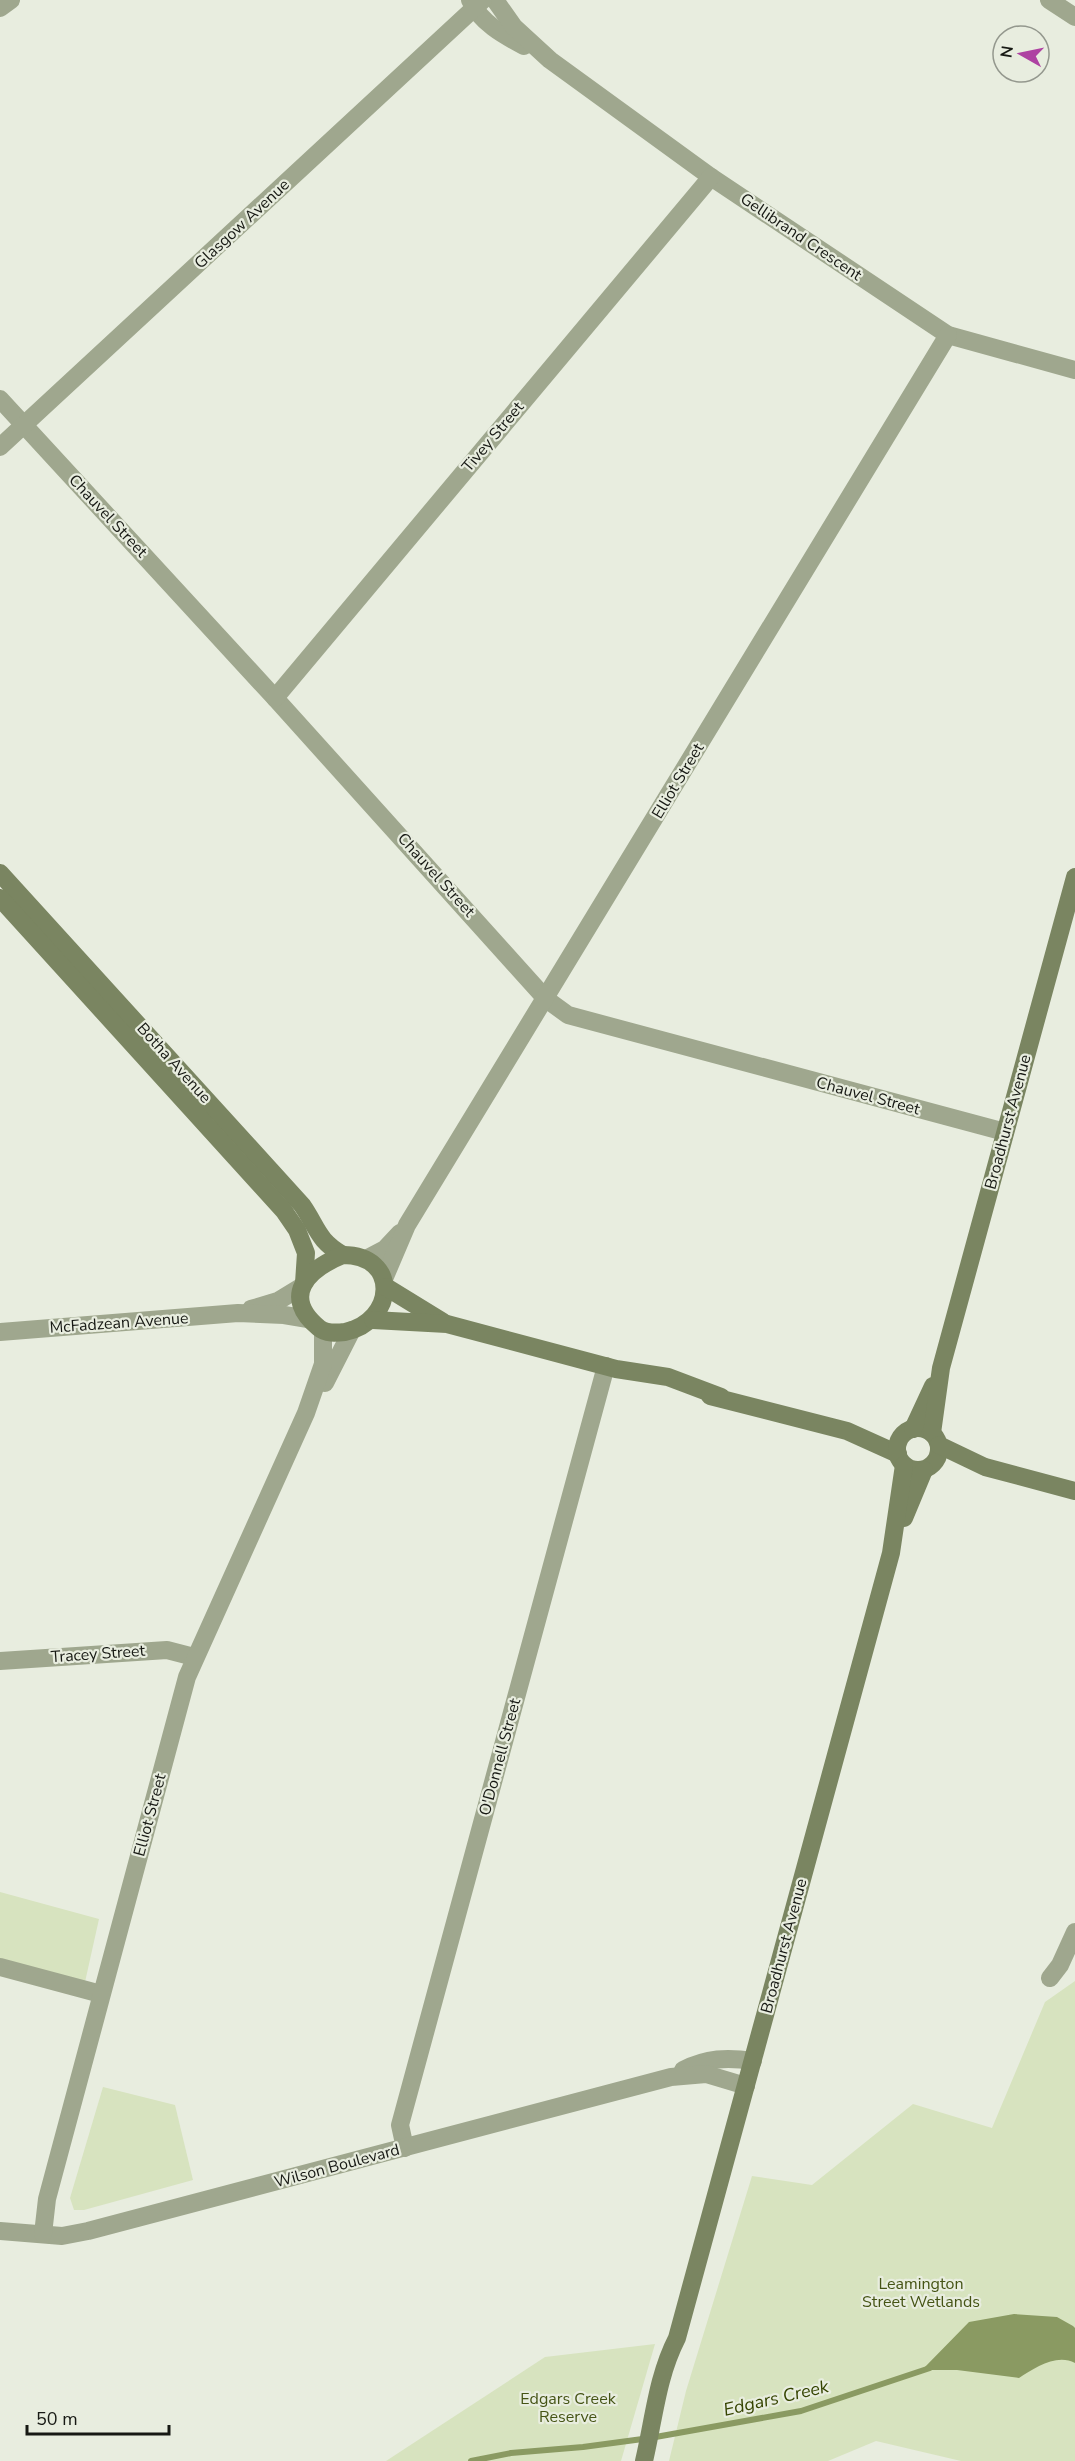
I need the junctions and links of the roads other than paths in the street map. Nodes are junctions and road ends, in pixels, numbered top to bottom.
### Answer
1 (11, 0) edge
2 (495, 0) edge
3 (1049, 0) edge
4 (476, 3) edge
5 (0, 8) edge
6 (1075, 17) edge
7 (550, 60) junction
8 (711, 177) junction
9 (948, 335) junction
10 (1075, 370) edge
11 (0, 399) edge
12 (24, 426) junction
13 (0, 447) edge
14 (275, 698) junction
15 (0, 873) edge
16 (1075, 876) edge
17 (0, 898) edge
18 (546, 999) junction
19 (206, 1111) junction
20 (1005, 1132) junction
21 (407, 1225) junction
22 (344, 1255) junction
23 (366, 1259) junction
24 (385, 1283) junction
25 (302, 1285) junction
26 (238, 1314) junction
27 (308, 1319) junction
28 (372, 1320) junction
29 (447, 1324) junction
30 (352, 1330) junction
31 (323, 1331) junction
32 (0, 1332) edge
33 (611, 1368) junction
34 (941, 1368) junction
35 (306, 1413) junction
36 (847, 1431) junction
37 (908, 1432) junction
38 (936, 1439) junction
39 (901, 1460) junction
40 (929, 1467) junction
41 (985, 1467) junction
42 (1075, 1491) edge
43 (891, 1554) junction
44 (195, 1657) junction
45 (0, 1661) edge
46 (1075, 1932) edge
47 (0, 1967) edge
48 (1050, 1978) dead end
49 (102, 1994) junction
50 (753, 2061) junction
51 (670, 2077) junction
52 (746, 2086) junction
53 (405, 2148) junction
54 (0, 2231) edge
55 (43, 2234) junction
56 (644, 2461) edge

1 - 5 street
2 - 7 street, Gellibrand Crescent
3 - 6 street
4 - 7 street, Gellibrand Crescent
4 - 12 street, Glasgow Avenue
7 - 8 street, Gellibrand Crescent
8 - 9 street, Gellibrand Crescent
8 - 14 street, Tivey Street
9 - 10 street, Gellibrand Crescent
9 - 18 street, Elliot Street
11 - 12 street, Chauvel Street
12 - 13 street, Glasgow Avenue
12 - 14 street, Chauvel Street
14 - 18 street, Chauvel Street
15 - 19 street, Botha Avenue
16 - 20 street, Broadhurst Avenue
17 - 19 street, Botha Avenue
18 - 20 street, Chauvel Street
18 - 21 street, Elliot Street
19 - 22 street, Botha Avenue
19 - 25 street, Botha Avenue
20 - 34 street, Broadhurst Avenue
21 - 23 street, Elliot Street
21 - 24 street, Elliot Street
22 - 23 street
22 - 25 street
23 - 24 street
24 - 28 street
24 - 29 street
25 - 26 street, McFadzean Avenue
25 - 27 street
26 - 27 street, McFadzean Avenue
26 - 32 street, McFadzean Avenue
27 - 31 street
28 - 29 street
28 - 30 street
29 - 33 street
30 - 31 street
30 - 35 street, Elliot Street
31 - 35 street, Elliot Street
33 - 36 street
33 - 53 street, O'Donnell Street
34 - 37 street, Broadhurst Avenue
34 - 38 street, Broadhurst Avenue
35 - 44 street, Elliot Street
36 - 37 street
36 - 39 street
37 - 38 street
37 - 39 street
38 - 40 street
38 - 41 street
39 - 40 street
39 - 43 street, Broadhurst Avenue
40 - 41 street
40 - 43 street, Broadhurst Avenue
41 - 42 street
43 - 50 street, Broadhurst Avenue
44 - 45 street, Tracey Street
44 - 49 street, Elliot Street
46 - 48 street
47 - 49 street
49 - 55 street, Elliot Street
50 - 51 street, Wilson Boulevard
50 - 52 street, Broadhurst Avenue
51 - 52 street, Wilson Boulevard
51 - 53 street, Wilson Boulevard
52 - 56 street, Broadhurst Avenue
53 - 55 street, Wilson Boulevard
54 - 55 street, Wilson Boulevard

